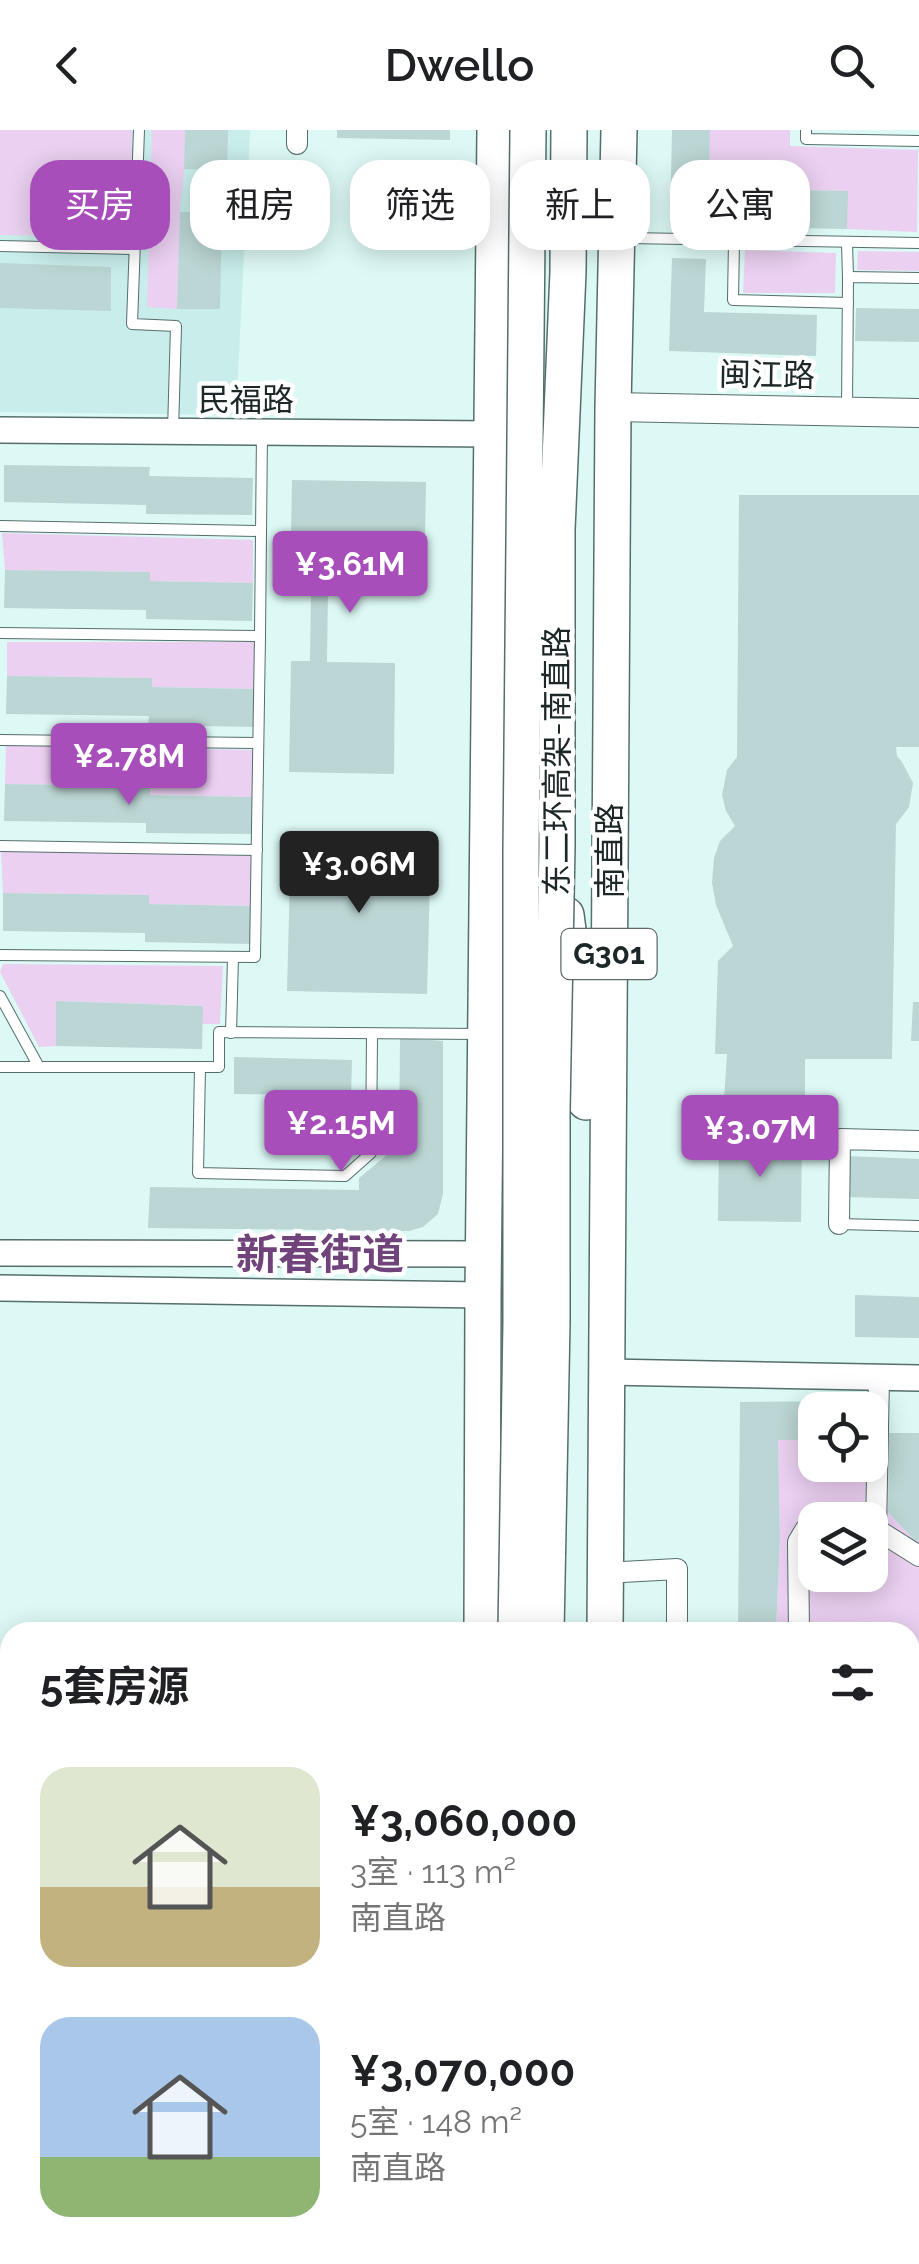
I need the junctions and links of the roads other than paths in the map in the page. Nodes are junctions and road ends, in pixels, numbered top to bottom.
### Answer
1 (138, 130) edge
2 (494, 130) edge
3 (528, 130) edge
4 (568, 130) edge
5 (619, 130) edge
6 (806, 130) edge
7 (919, 141) edge
8 (137, 160) edge
9 (618, 160) edge
10 (810, 242) edge
11 (847, 243) junction
12 (919, 244) edge
13 (0, 246) edge
14 (30, 247) edge
15 (134, 250) edge
16 (616, 250) edge
17 (734, 250) edge
18 (492, 272) junction
19 (616, 275) junction
20 (848, 277) junction
21 (919, 278) edge
22 (848, 303) junction
23 (919, 399) edge
24 (613, 400) junction
25 (847, 405) junction
26 (919, 413) edge
27 (0, 430) edge
28 (173, 432) junction
29 (262, 432) junction
30 (492, 434) junction
31 (0, 526) edge
32 (261, 531) junction
33 (0, 633) edge
34 (260, 636) junction
35 (0, 740) edge
36 (258, 743) junction
37 (0, 846) edge
38 (557, 846) junction
39 (257, 850) junction
40 (522, 852) junction
41 (0, 954) edge
42 (233, 957) junction
43 (0, 996) edge
44 (231, 1033) junction
45 (372, 1034) junction
46 (486, 1034) junction
47 (200, 1067) junction
48 (0, 1068) edge
49 (39, 1068) junction
50 (919, 1142) edge
51 (839, 1224) joint
52 (919, 1226) edge
53 (0, 1253) edge
54 (484, 1254) junction
55 (0, 1288) edge
56 (483, 1295) junction
57 (606, 1372) junction
58 (878, 1378) junction
59 (919, 1378) edge
60 (874, 1502) edge
61 (888, 1538) edge
62 (919, 1556) edge
63 (604, 1573) junction
64 (799, 1592) edge
65 (483, 1622) edge
66 (485, 1622) edge
67 (516, 1622) edge
68 (546, 1622) edge
69 (586, 1622) edge
70 (605, 1622) edge
71 (612, 1622) edge
72 (677, 1622) edge
73 (799, 1622) edge

1 - 8 lane
2 - 18 highway
3 - 40 highway, 东二环高架-南直路, bridge
4 - 38 highway, 东二环高架-南直路, bridge
5 - 9 highway, 南直路 / G301
6 - 7 lane
10 - 11 lane
11 - 12 lane
11 - 20 lane
13 - 14 lane
15 - 28 lane
16 - 19 highway, 南直路 / G301
17 - 22 lane
18 - 19 highway
18 - 30 highway
19 - 24 highway, 南直路 / G301
20 - 21 lane
20 - 22 lane
22 - 25 lane
23 - 25 main road, 闽江路
24 - 25 main road, 闽江路
24 - 57 highway, 南直路 / G301
25 - 26 main road, 闽江路
27 - 28 street, 民福路
28 - 29 street, 民福路
29 - 30 street, 民福路
29 - 32 lane
30 - 46 highway
31 - 32 lane
32 - 34 lane
33 - 34 lane
34 - 36 lane
35 - 36 lane
36 - 39 lane
37 - 39 lane
38 - 68 highway, 东二环高架-南直路, bridge
38 - 69 highway, bridge
39 - 42 lane
40 - 66 highway, bridge
40 - 67 highway, 东二环高架-南直路, bridge
41 - 42 lane
42 - 44 lane
43 - 49 lane
44 - 45 lane
44 - 47 lane
45 - 46 lane
45 - 47 lane
46 - 54 highway
47 - 49 lane
48 - 49 lane
50 - 51 street
51 - 52 lane
53 - 54 street
54 - 56 highway
55 - 56 street
56 - 65 highway
57 - 58 street
57 - 63 highway, 南直路 / G301
58 - 59 street
58 - 60 street
61 - 62 street
63 - 70 highway, 南直路 / G301
63 - 71 main road
63 - 72 street
64 - 73 street

